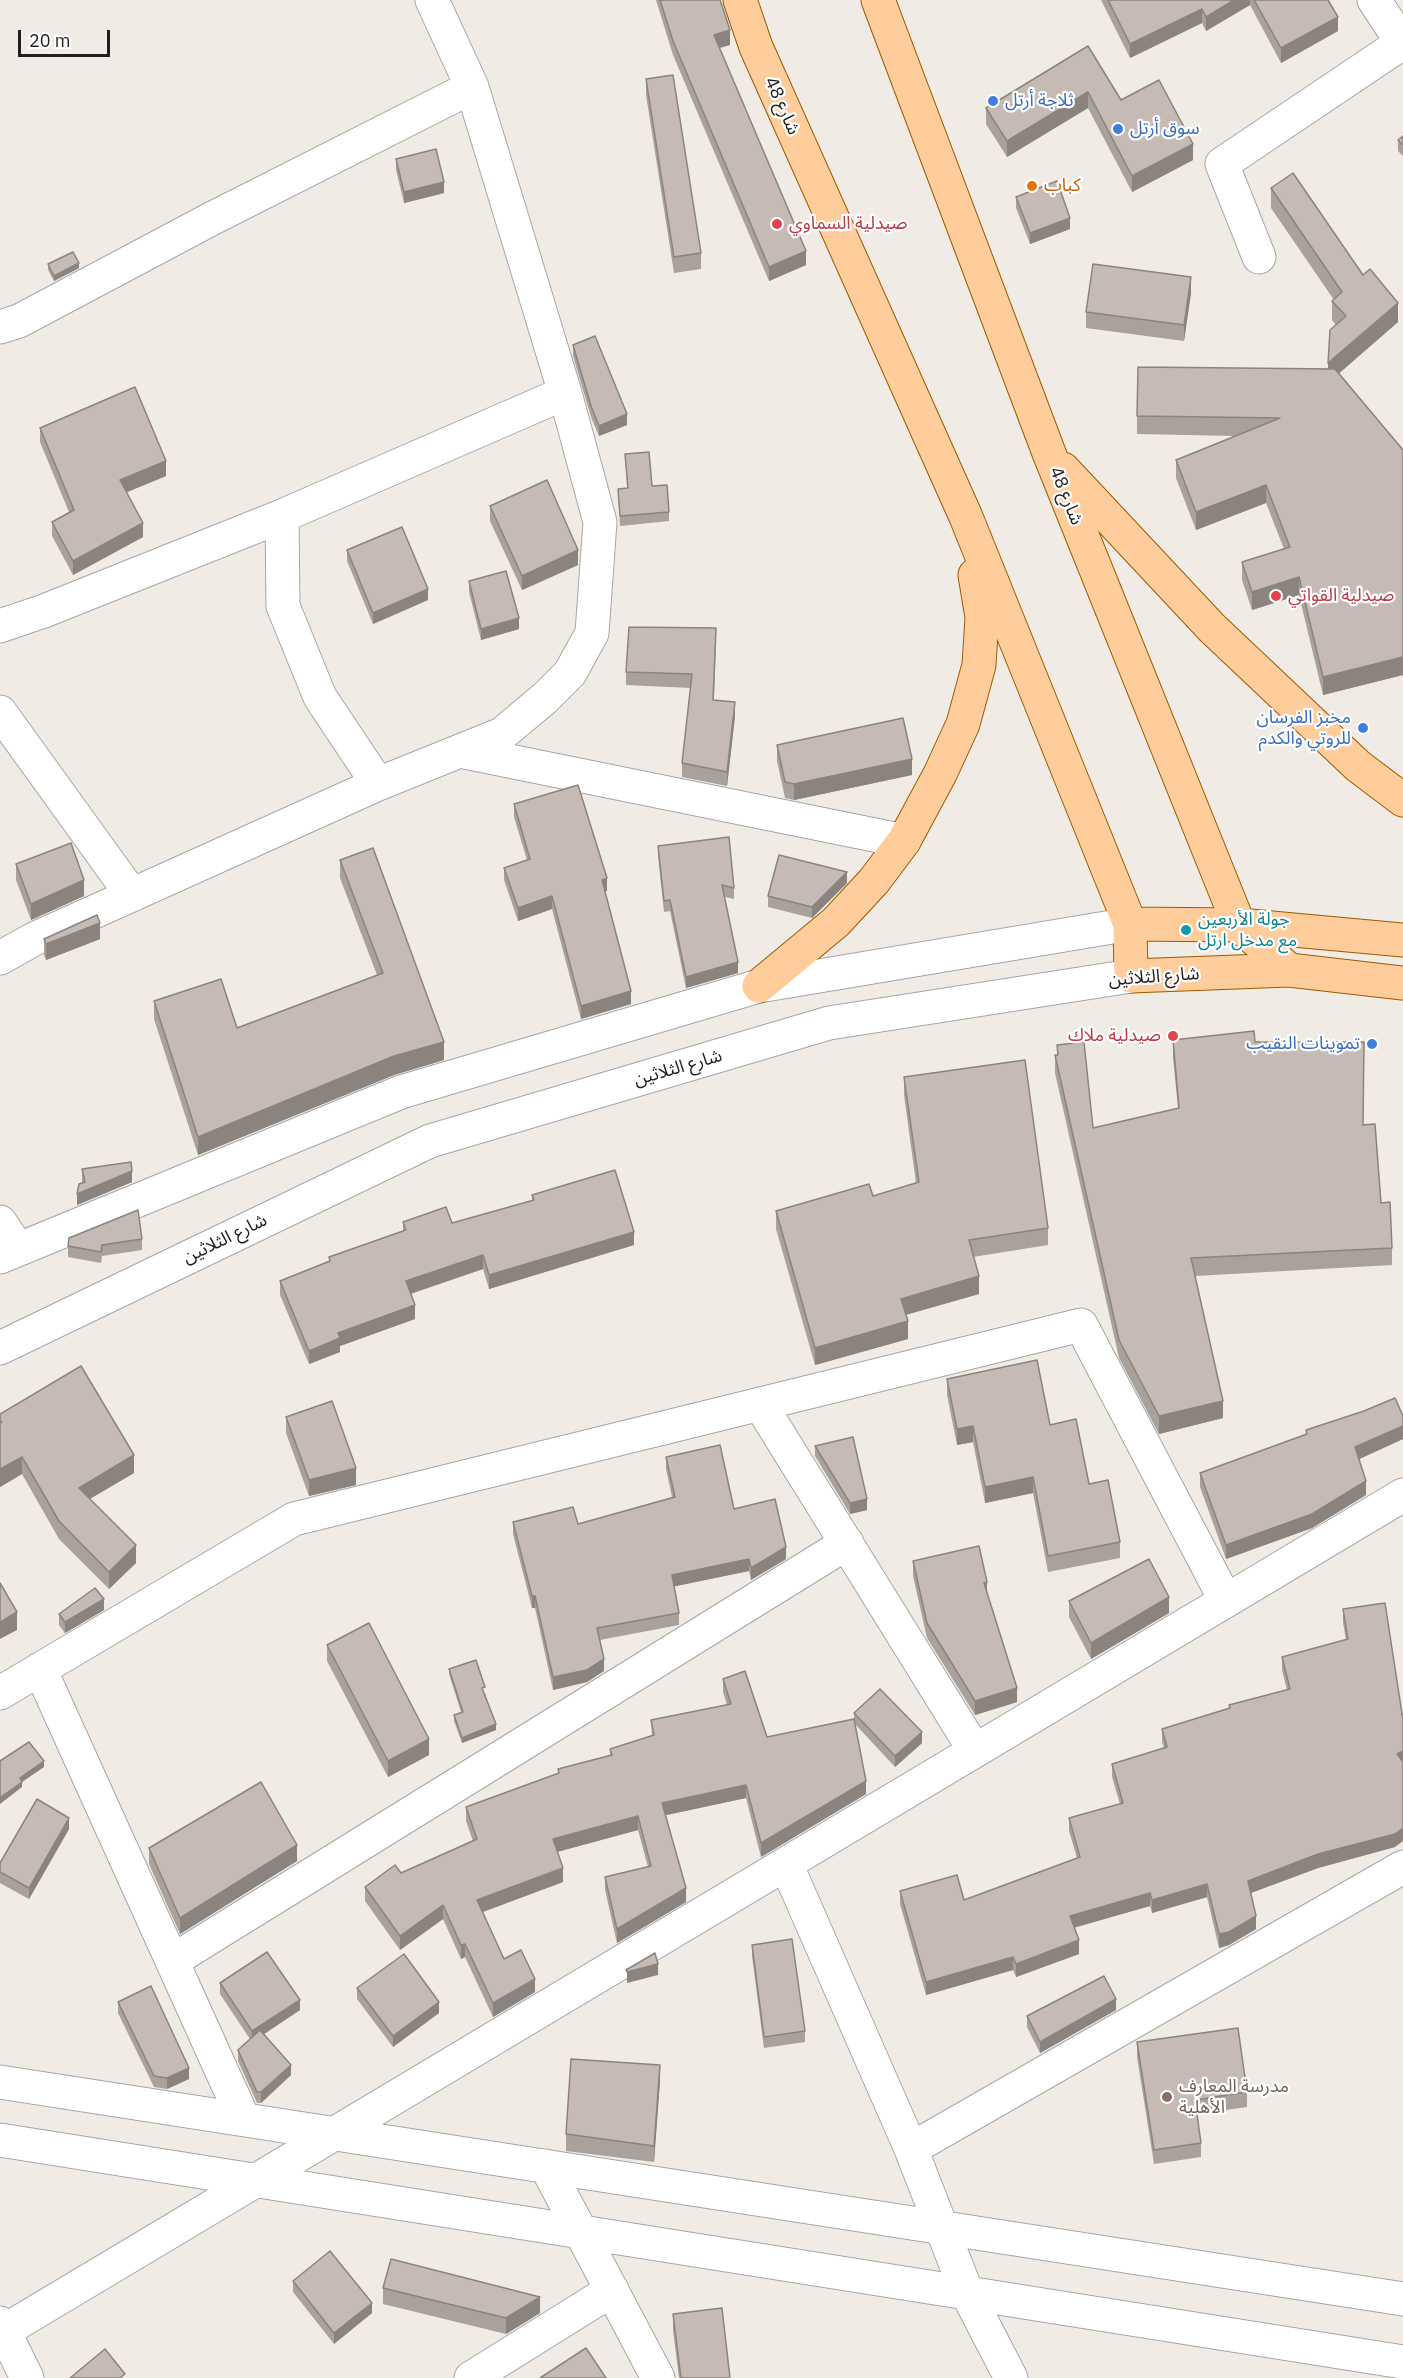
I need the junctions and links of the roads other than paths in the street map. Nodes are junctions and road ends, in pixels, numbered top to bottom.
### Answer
1 (432, 0) edge
2 (740, 0) edge
3 (878, 0) edge
4 (1374, 0) edge
5 (1402, 44) edge
6 (472, 87) junction
7 (1259, 257) dead end
8 (0, 327) edge
9 (566, 393) junction
10 (1049, 453) junction
11 (282, 516) junction
12 (966, 517) junction
13 (0, 626) edge
14 (0, 712) edge
15 (460, 751) junction
16 (378, 784) junction
17 (1403, 800) edge
18 (904, 841) junction
19 (132, 895) junction
20 (1130, 924) junction
21 (1239, 925) junction
22 (1403, 940) edge
23 (0, 958) edge
24 (1289, 970) junction
25 (1131, 976) junction
26 (1403, 983) edge
27 (759, 986) junction
28 (0, 1222) edge
29 (9, 1253) edge
30 (0, 1348) edge
31 (760, 1404) junction
32 (1403, 1496) edge
33 (847, 1543) junction
34 (1226, 1601) junction
35 (40, 1669) junction
36 (0, 1692) edge
37 (975, 1751) junction
38 (786, 1864) junction
39 (1403, 1867) edge
40 (172, 1961) junction
41 (0, 2082) edge
42 (243, 2118) junction
43 (336, 2133) junction
44 (0, 2140) edge
45 (911, 2149) junction
46 (546, 2166) junction
47 (257, 2180) junction
48 (942, 2229) junction
49 (581, 2232) junction
50 (612, 2290) junction
51 (967, 2293) junction
52 (1403, 2299) edge
53 (2, 2327) edge
54 (1403, 2362) edge
55 (27, 2378) edge
56 (471, 2378) edge
57 (658, 2378) edge
58 (1011, 2378) edge

1 - 6 street
2 - 12 main road, شارع 48
3 - 10 main road, شارع 48
4 - 5 street
5 - 7 street
6 - 8 street
6 - 9 street
9 - 11 street
9 - 15 street
10 - 17 main road
10 - 21 main road, شارع 48
11 - 13 street
11 - 16 street
12 - 18 main road
12 - 20 main road, شارع 48
14 - 19 street
15 - 16 street
15 - 18 street
16 - 19 street
18 - 27 main road
19 - 23 street
20 - 21 main road
20 - 25 main road, شارع 48
20 - 27 street
21 - 22 main road
21 - 24 main road, شارع 48
24 - 25 main road, شارع الثلاثين
24 - 26 main road, شارع الثلاثين
25 - 30 street, شارع الثلاثين
27 - 29 street
28 - 29 street
31 - 33 street
31 - 34 street
31 - 35 street
32 - 34 street
33 - 37 street
33 - 40 street
34 - 37 street
35 - 36 street
35 - 40 street
37 - 38 street
38 - 43 street
38 - 45 street
39 - 45 street
40 - 42 street
41 - 42 street
42 - 43 street
43 - 46 street
43 - 47 street
44 - 47 street
45 - 48 street
46 - 48 street
46 - 49 street
47 - 49 street
47 - 53 street
48 - 51 street
48 - 52 street
49 - 50 street
49 - 51 street
50 - 56 street
50 - 57 street
51 - 54 street
51 - 58 street
53 - 55 street

